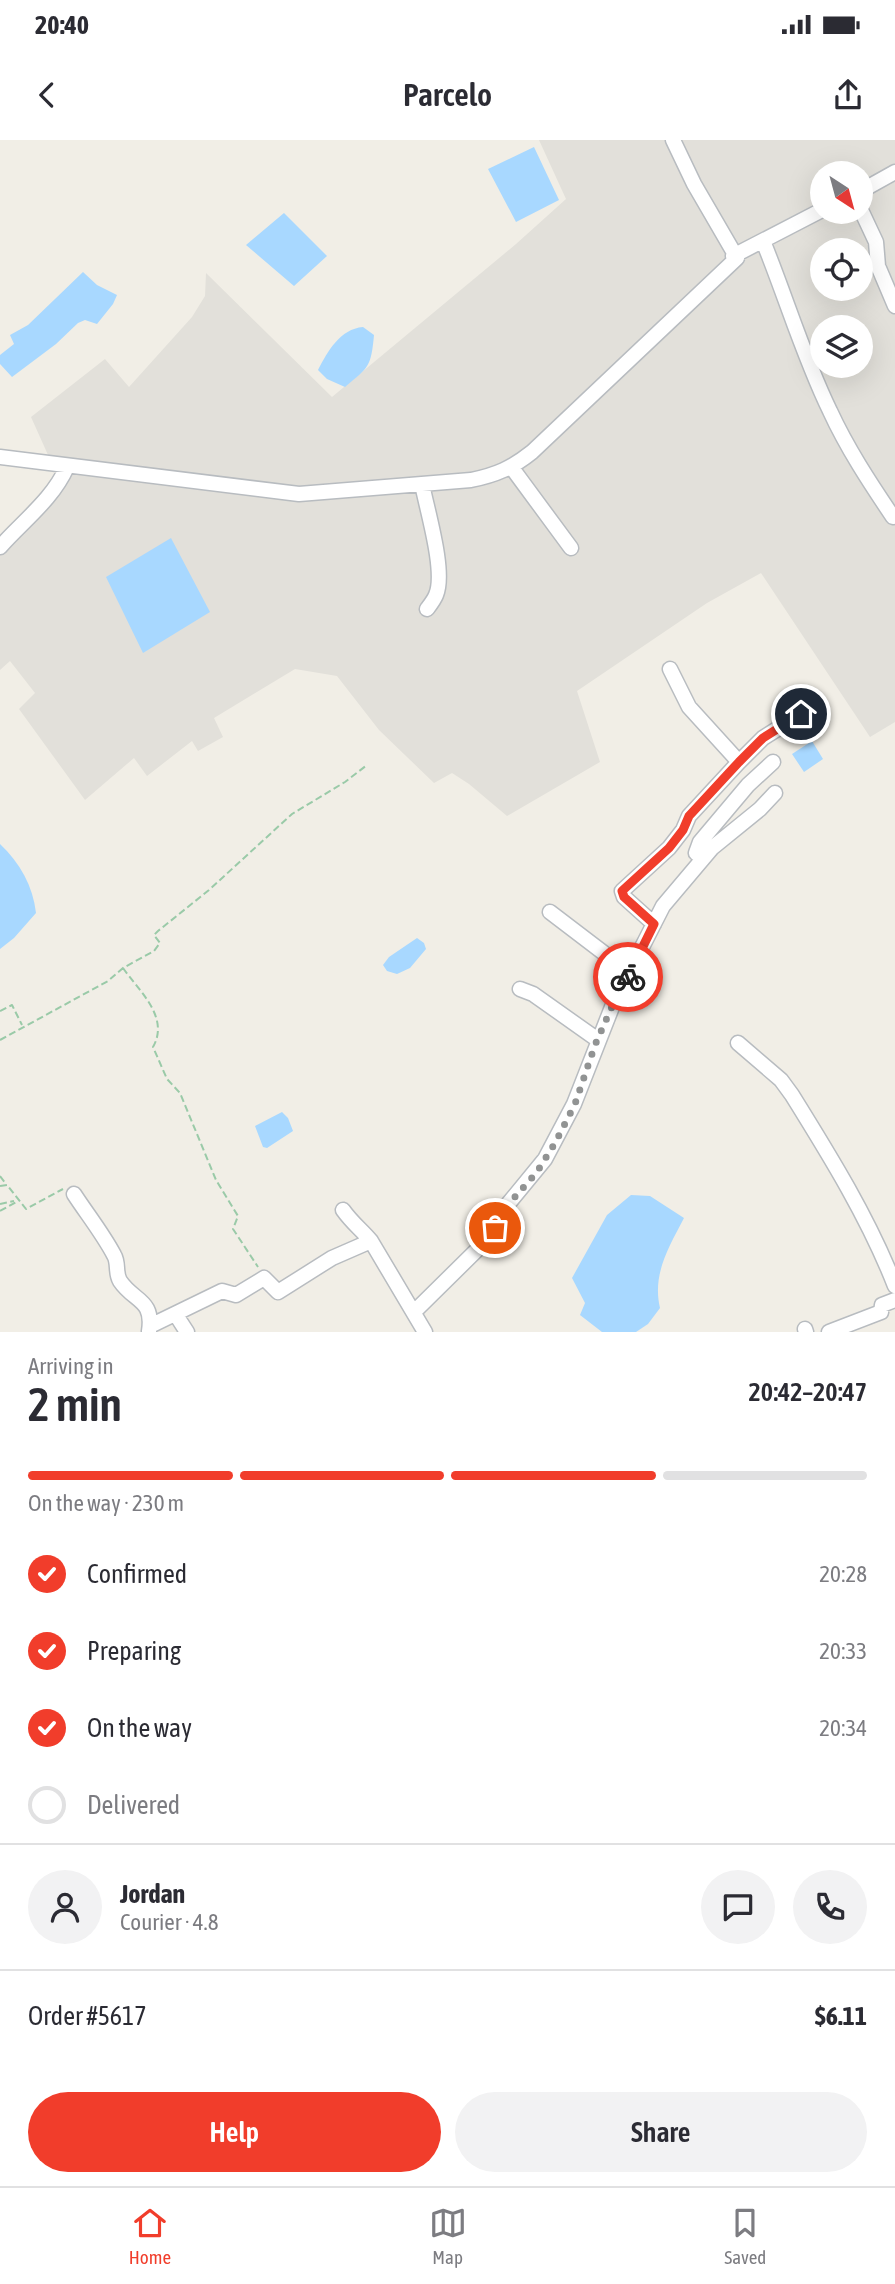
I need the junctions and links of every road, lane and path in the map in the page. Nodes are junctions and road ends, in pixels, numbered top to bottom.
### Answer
1 (673, 140) edge
2 (895, 172) edge
3 (873, 184) edge
4 (810, 216) edge
5 (868, 224) edge
6 (763, 241) junction
7 (737, 258) junction
8 (895, 306) edge
9 (0, 457) edge
10 (67, 467) junction
11 (512, 468) junction
12 (422, 485) junction
13 (893, 517) dead end
14 (0, 547) edge
15 (571, 548) dead end
16 (427, 609) dead end
17 (670, 669) dead end
18 (801, 714) dead end
19 (739, 762) junction
20 (773, 762) dead end
21 (367, 765) dead end
22 (775, 793) dead end
23 (702, 858) junction
24 (550, 912) dead end
25 (654, 924) junction
26 (122, 968) junction
27 (630, 973) junction
28 (520, 989) dead end
29 (0, 1011) edge
30 (22, 1026) junction
31 (0, 1040) edge
32 (598, 1040) junction
33 (738, 1043) dead end
34 (0, 1176) edge
35 (7, 1185) junction
36 (0, 1186) edge
37 (74, 1194) joint
38 (19, 1200) junction
39 (0, 1204) edge
40 (343, 1210) dead end
41 (0, 1211) edge
42 (371, 1241) junction
43 (264, 1278) junction
44 (895, 1286) edge
45 (888, 1303) edge
46 (414, 1312) junction
47 (176, 1315) junction
48 (149, 1329) edge
49 (187, 1332) edge
50 (425, 1332) edge
51 (829, 1332) edge

1 - 7 street
2 - 3 street
4 - 6 street
5 - 8 street
6 - 7 street
6 - 13 street
7 - 11 street
9 - 10 street
10 - 12 street
10 - 14 street
11 - 12 street
11 - 15 street
12 - 16 street
17 - 19 street
18 - 19 street
19 - 25 street
20 - 23 street
21 - 26 path
22 - 23 street
23 - 25 street
24 - 27 street
25 - 27 street
26 - 30 path
26 - 43 path
27 - 32 street
28 - 32 street
29 - 30 path
30 - 31 path
32 - 46 street
33 - 44 street
34 - 35 path
35 - 36 path
35 - 38 path
37 - 38 path
37 - 48 street
38 - 39 path
38 - 41 path
40 - 42 street
42 - 43 street
42 - 46 street
43 - 47 street
45 - 51 street
46 - 50 street
47 - 48 street
47 - 49 street

